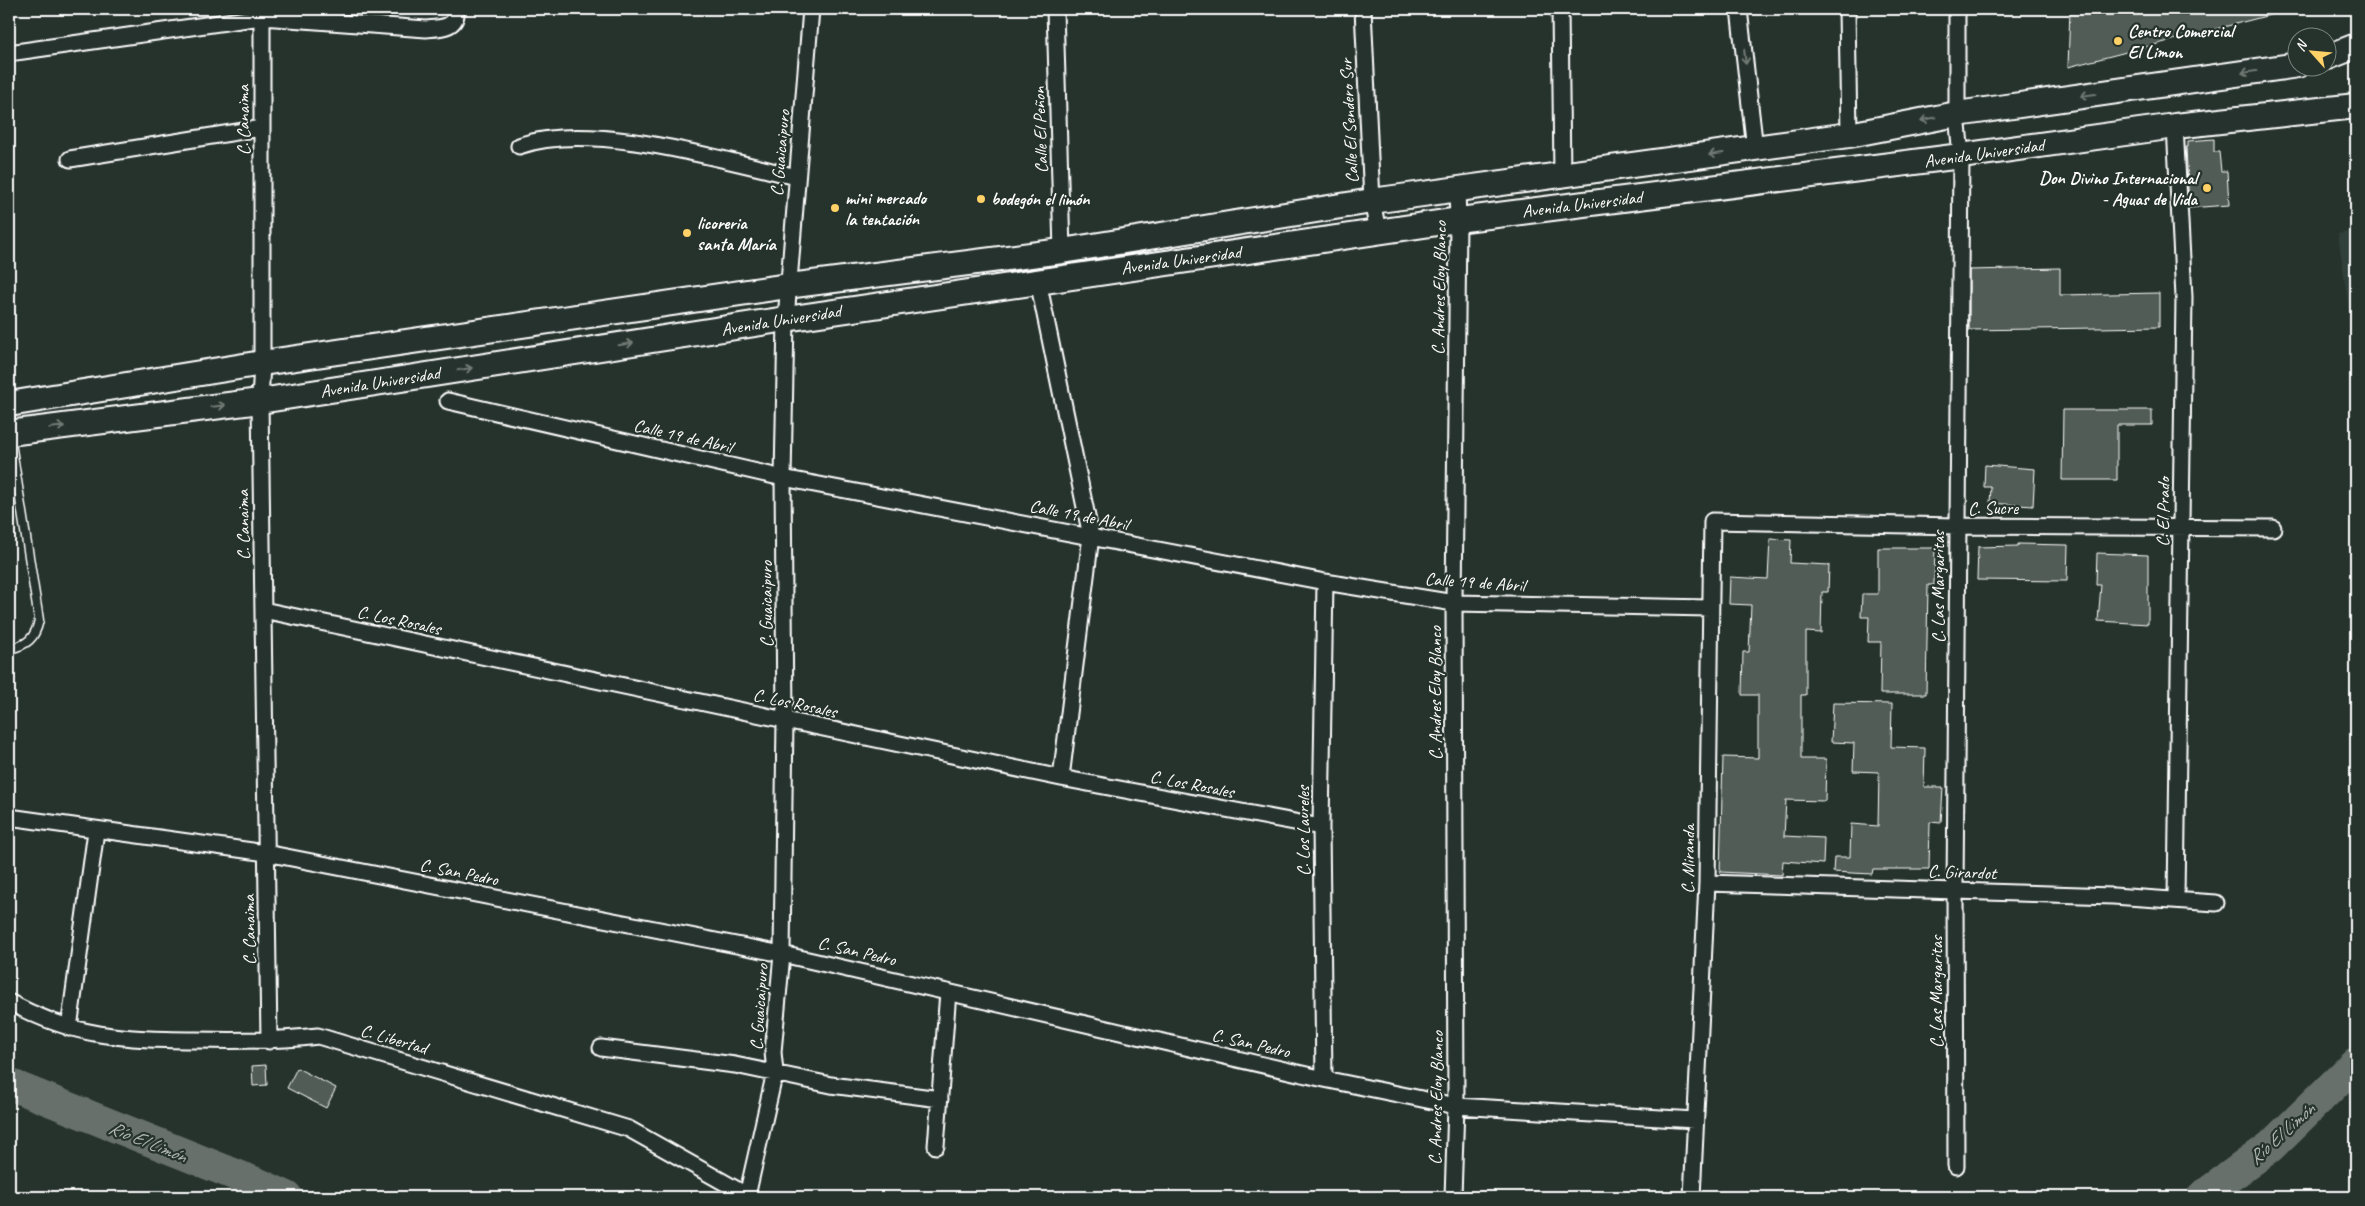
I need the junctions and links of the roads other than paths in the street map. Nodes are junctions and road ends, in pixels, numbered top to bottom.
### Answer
1 (456, 9) edge
2 (811, 9) edge
3 (1055, 9) edge
4 (1363, 9) edge
5 (1560, 9) edge
6 (1739, 9) edge
7 (1846, 9) edge
8 (1957, 9) edge
9 (262, 13) edge
10 (2356, 46) edge
11 (9, 53) edge
12 (2338, 53) edge
13 (2288, 66) edge
14 (2356, 106) edge
15 (1957, 114) junction
16 (2175, 126) junction
17 (262, 128) junction
18 (1849, 135) junction
19 (518, 146) dead end
20 (1756, 149) junction
21 (1961, 156) junction
22 (70, 159) dead end
23 (1562, 175) junction
24 (797, 177) junction
25 (1457, 190) junction
26 (1372, 201) junction
27 (1458, 220) junction
28 (1378, 232) junction
29 (1062, 251) junction
30 (1038, 281) junction
31 (788, 286) junction
32 (786, 319) junction
33 (262, 364) junction
34 (260, 401) junction
35 (448, 401) dead end
36 (9, 404) edge
37 (9, 433) edge
38 (783, 478) junction
39 (1712, 520) joint
40 (1957, 526) junction
41 (2181, 527) junction
42 (2273, 528) dead end
43 (1090, 536) junction
44 (1325, 582) junction
45 (1454, 603) junction
46 (1710, 608) junction
47 (263, 610) junction
48 (9, 649) edge
49 (785, 720) junction
50 (1061, 778) junction
51 (9, 817) edge
52 (1321, 827) junction
53 (96, 830) junction
54 (266, 853) junction
55 (1707, 883) junction
56 (1955, 890) junction
57 (2176, 899) junction
58 (2216, 903) dead end
59 (782, 954) junction
60 (948, 992) junction
61 (9, 1002) edge
62 (69, 1028) junction
63 (269, 1041) junction
64 (601, 1048) dead end
65 (775, 1072) junction
66 (1324, 1079) junction
67 (940, 1098) junction
68 (1456, 1106) junction
69 (1695, 1120) junction
70 (936, 1146) dead end
71 (1956, 1166) dead end
72 (748, 1197) edge
73 (1453, 1197) edge
74 (1692, 1197) edge

1 - 9 street
2 - 24 street, C. Guaicaipuro
3 - 29 street, Calle El Peñon
4 - 26 street, Calle El Sendero Sur
5 - 23 street
6 -> 20 street
7 - 18 street
8 - 15 street, C. Las Margaritas
9 - 11 street
9 - 17 street, C. Canaima
10 - 12 main road
13 -> 15 main road, Avenida Universidad
14 - 16 main road, Avenida Universidad
15 -> 18 main road, Avenida Universidad
15 - 21 street, C. Las Margaritas
16 - 21 main road, Avenida Universidad
16 - 41 street, C. El Prado
17 - 22 street
17 - 33 street, C. Canaima
18 - 20 main road, Avenida Universidad
19 - 24 street
20 -> 23 main road, Avenida Universidad
21 - 27 main road, Avenida Universidad
21 - 40 street, C. Las Margaritas
23 - 25 main road, Avenida Universidad
24 - 31 street, C. Guaicaipuro
25 - 26 main road, Avenida Universidad
25 - 27 street, C. Andres Eloy Blanco
26 - 28 street, Calle El Sendero Sur
26 - 29 main road, Avenida Universidad
27 - 28 main road, Avenida Universidad
27 - 45 street, C. Andres Eloy Blanco
28 - 30 main road, Avenida Universidad
29 - 31 main road, Avenida Universidad
30 - 32 main road, Avenida Universidad
30 - 43 street
31 - 32 street, C. Guaicaipuro
31 - 33 main road, Avenida Universidad
34 -> 32 main road, Avenida Universidad
32 - 38 street, C. Guaicaipuro
33 - 34 street, C. Canaima
33 - 36 main road, Avenida Universidad
37 -> 34 main road, Avenida Universidad
34 - 47 street, C. Canaima
35 - 38 street, Calle 19 de Abril
37 - 48 lane
38 - 43 street, Calle 19 de Abril
38 - 49 street, C. Guaicaipuro
39 - 40 street, C. Sucre
39 - 46 street, C. Miranda
40 - 41 street, C. Sucre
40 - 56 street, C. Las Margaritas
41 - 42 street, C. Sucre
41 - 57 street, C. El Prado
43 - 44 street, Calle 19 de Abril
43 - 50 street
44 - 45 street, Calle 19 de Abril
44 - 52 street, C. Los Laureles
45 - 46 street, Calle 19 de Abril
45 - 68 street, C. Andres Eloy Blanco
46 - 55 street, C. Miranda
47 - 49 street, C. Los Rosales
47 - 54 street, C. Canaima
49 - 50 street, C. Los Rosales
49 - 59 street, C. Guaicaipuro
50 - 52 street, C. Los Rosales
51 - 53 street, C. San Pedro
52 - 66 street, C. Los Laureles
53 - 54 street, C. San Pedro
53 - 62 street
54 - 59 street, C. San Pedro
54 - 63 street, C. Canaima
55 - 56 street, C. Girardot
55 - 69 street, C. Miranda
56 - 57 street, C. Girardot
56 - 71 street, C. Las Margaritas
57 - 58 street, C. Girardot
59 - 60 street, C. San Pedro
59 - 65 street, C. Guaicaipuro
60 - 66 street, C. San Pedro
60 - 67 street
61 - 62 street, C. Libertad
62 - 63 street, C. Libertad
63 - 72 street, C. Libertad
64 - 65 street
65 - 67 street
65 - 72 street, C. Guaicaipuro
66 - 68 street, C. San Pedro
67 - 70 street
68 - 69 street, C. San Pedro
68 - 73 street, C. Andres Eloy Blanco
69 - 74 street, C. Miranda

